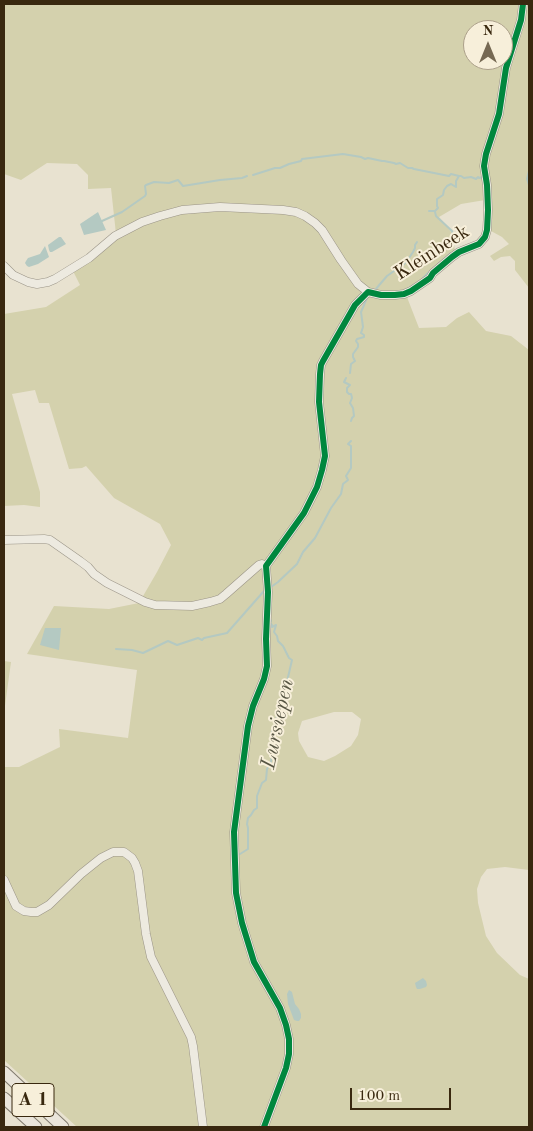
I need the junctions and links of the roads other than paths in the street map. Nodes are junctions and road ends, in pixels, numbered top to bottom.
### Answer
1 (522, 4) edge
2 (4, 266) edge
3 (368, 292) junction
4 (4, 540) edge
5 (266, 566) junction
6 (4, 880) edge
7 (4, 1072) edge
8 (4, 1098) edge
9 (36, 1127) edge
10 (63, 1127) edge
11 (202, 1127) edge
12 (264, 1127) edge

1 - 3 street, Kleinbeek
2 - 3 street
3 - 5 street
4 - 5 street
5 - 12 street
6 - 11 street
7 - 10 highway, A 1
8 - 9 highway, A 1

